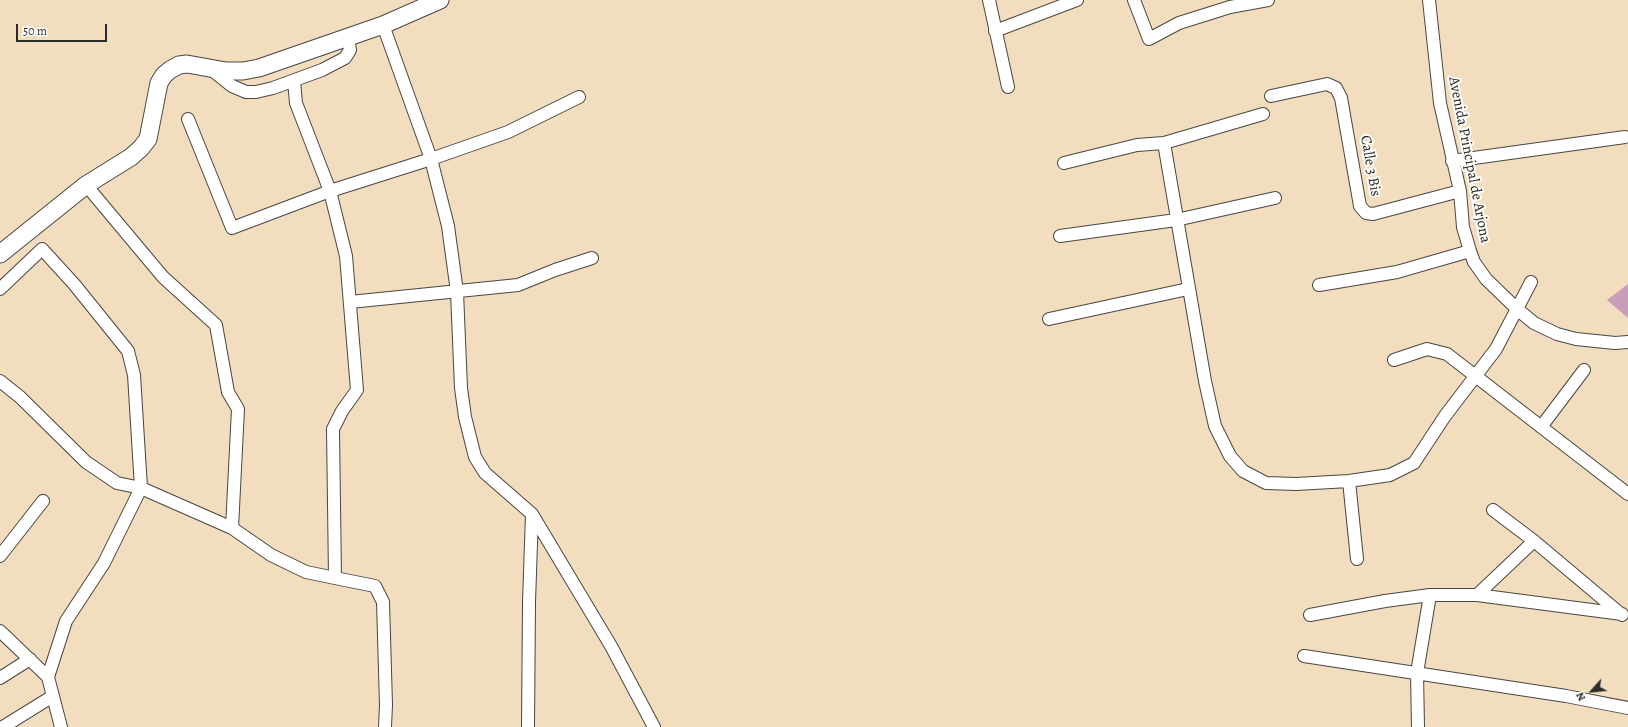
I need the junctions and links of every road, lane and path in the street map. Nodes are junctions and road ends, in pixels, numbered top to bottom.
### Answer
1 (440, 0) edge
2 (989, 0) edge
3 (1077, 0) edge
4 (1134, 0) edge
5 (1268, 0) edge
6 (1429, 0) edge
7 (383, 25) junction
8 (995, 31) junction
9 (348, 37) junction
10 (210, 68) junction
11 (294, 81) junction
12 (1008, 86) dead end
13 (1271, 96) dead end
14 (579, 97) dead end
15 (1263, 114) dead end
16 (188, 119) dead end
17 (1625, 137) dead end
18 (1164, 143) junction
19 (431, 159) junction
20 (1452, 161) junction
21 (1064, 164) dead end
22 (86, 185) junction
23 (330, 191) junction
24 (1460, 191) junction
25 (1275, 198) dead end
26 (1176, 220) junction
27 (1060, 236) dead end
28 (1470, 251) junction
29 (0, 254) edge
30 (592, 258) dead end
31 (1531, 282) dead end
32 (1319, 285) dead end
33 (0, 289) edge
34 (1188, 289) junction
35 (457, 292) junction
36 (350, 302) junction
37 (1516, 309) junction
38 (1049, 319) dead end
39 (1628, 342) edge
40 (1394, 360) dead end
41 (1584, 370) dead end
42 (1476, 375) junction
43 (0, 381) edge
44 (1541, 427) junction
45 (1349, 481) junction
46 (141, 488) junction
47 (1628, 494) edge
48 (43, 501) dead end
49 (1493, 510) dead end
50 (532, 514) junction
51 (232, 528) junction
52 (1534, 541) junction
53 (0, 556) edge
54 (1357, 560) dead end
55 (336, 578) junction
56 (1430, 595) junction
57 (1477, 596) junction
58 (1310, 615) dead end
59 (1625, 617) edge
60 (0, 631) edge
61 (1304, 656) dead end
62 (30, 659) junction
63 (1417, 673) junction
64 (48, 677) junction
65 (0, 678) edge
66 (53, 696) junction
67 (1628, 708) edge
68 (3, 727) edge
69 (61, 727) edge
70 (385, 727) edge
71 (528, 727) edge
72 (654, 727) edge
73 (1418, 727) edge

1 - 7 main road
2 - 8 street
3 - 8 street
4 - 5 street
6 - 20 street, Avenida Principal de Arjona
7 - 9 main road
7 - 19 street
8 - 12 street
9 - 10 main road
9 - 11 street
10 - 11 street
10 - 22 main road
11 - 23 street
13 - 24 street, Calle 3 Bis
14 - 19 street
15 - 18 street
16 - 23 street
17 - 20 street
18 - 21 street
18 - 26 street
19 - 23 street
19 - 35 street
20 - 24 street, Avenida Principal de Arjona
22 - 29 main road
22 - 51 street
23 - 36 street
24 - 28 street, Avenida Principal de Arjona
25 - 26 street
26 - 27 street
26 - 34 street
28 - 32 street
28 - 37 street, Avenida Principal de Arjona
30 - 35 street
31 - 37 street
33 - 46 street
34 - 38 street
34 - 45 street
35 - 36 street
35 - 50 street
36 - 55 street
37 - 39 street, Avenida Principal de Arjona
37 - 42 street
40 - 42 street
41 - 44 street
42 - 44 street
42 - 45 street
43 - 46 street
44 - 47 street
45 - 54 street
46 - 51 street
46 - 64 street
48 - 53 street
49 - 52 street
50 - 71 street
50 - 72 street
51 - 55 street
52 - 57 street
52 - 59 street
55 - 70 street
56 - 57 street
56 - 58 street
56 - 63 street
57 - 59 street
60 - 62 street
61 - 63 street
62 - 64 street
62 - 65 street
63 - 67 street
63 - 73 street
64 - 66 street
66 - 68 street
66 - 69 street

